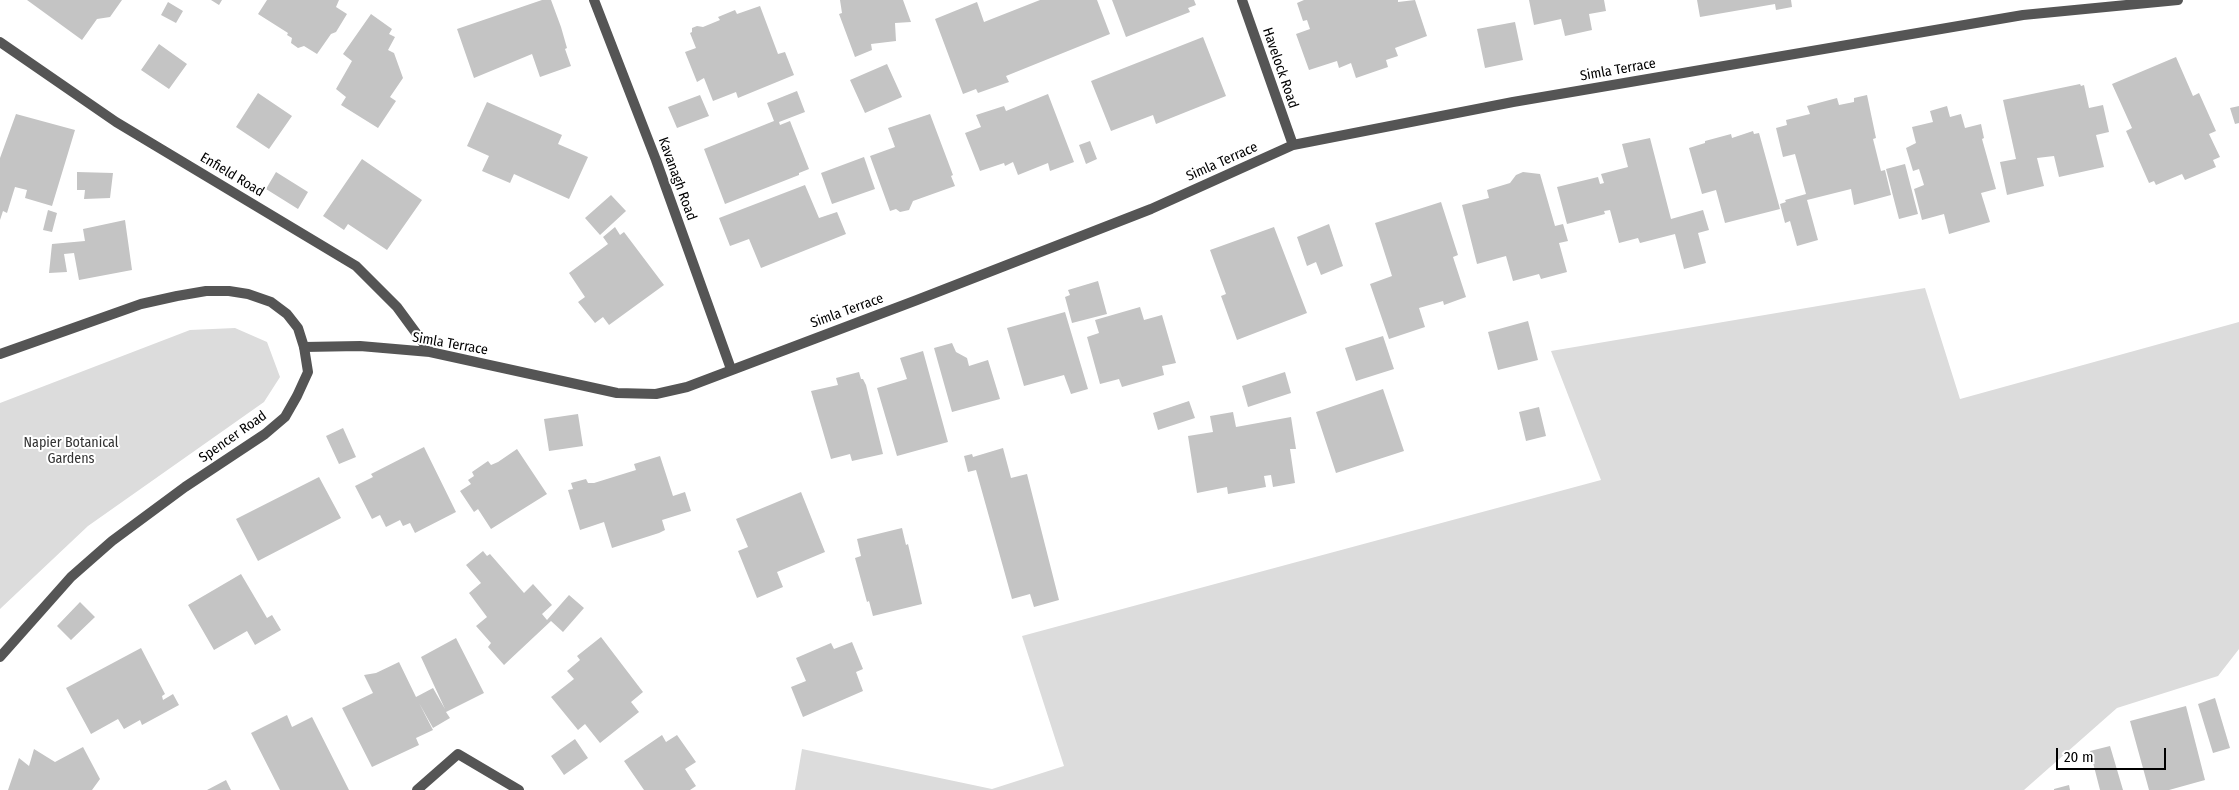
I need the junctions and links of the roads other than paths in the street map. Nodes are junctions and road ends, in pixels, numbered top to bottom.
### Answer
1 (594, 0) edge
2 (1242, 0) edge
3 (2178, 0) edge
4 (0, 42) edge
5 (1293, 145) junction
6 (304, 347) junction
7 (430, 352) junction
8 (0, 354) edge
9 (731, 369) junction
10 (0, 657) edge
11 (417, 790) edge
12 (519, 790) edge

1 - 9 street, Kavanagh Road
2 - 5 street, Havelock Road
3 - 5 street, Simla Terrace
4 - 7 street, Enfield Road
5 - 9 street, Simla Terrace
6 - 7 street, Simla Terrace
6 - 8 street, Spencer Road
6 - 10 street, Spencer Road
7 - 9 street, Simla Terrace
11 - 12 street

